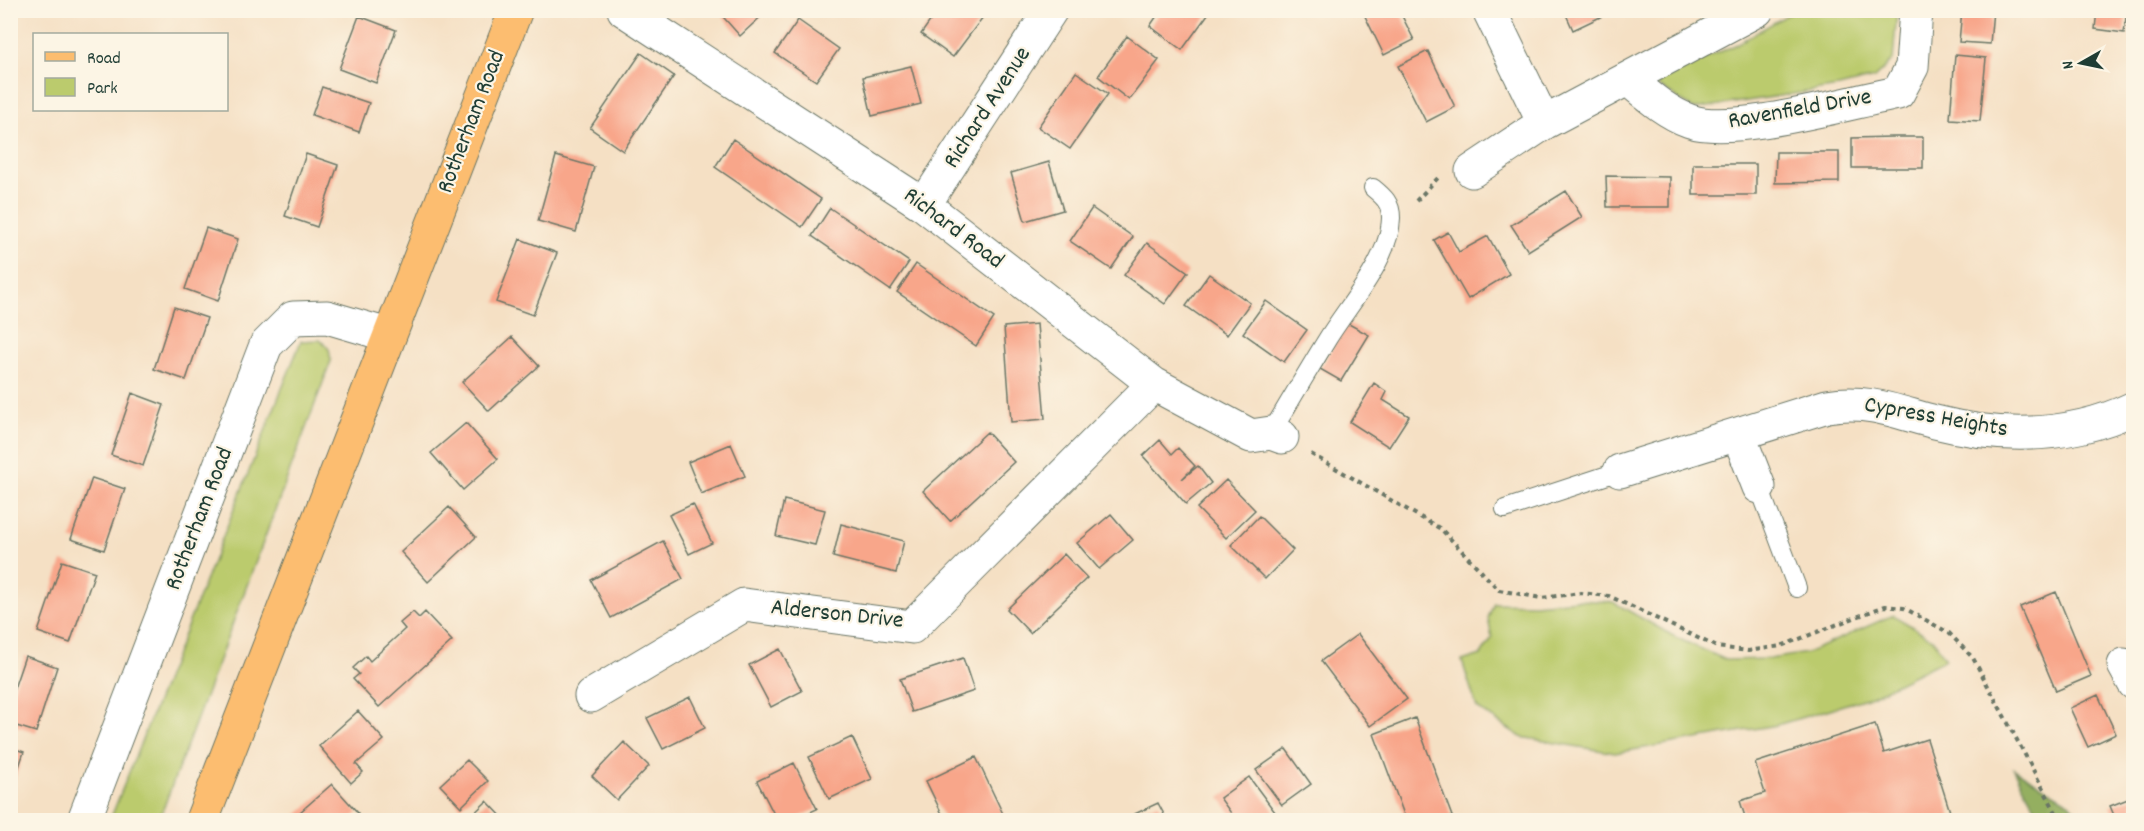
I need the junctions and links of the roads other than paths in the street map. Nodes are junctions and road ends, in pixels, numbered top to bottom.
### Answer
1 (516, 10) edge
2 (624, 10) edge
3 (1051, 10) edge
4 (1489, 10) edge
5 (1757, 10) edge
6 (1916, 10) edge
7 (1629, 80) junction
8 (1544, 123) junction
9 (1472, 171) road end
10 (1373, 188) dead end
11 (924, 205) junction
12 (388, 335) junction
13 (1154, 384) junction
14 (2133, 408) edge
15 (1277, 435) joint
16 (1739, 436) junction
17 (1620, 471) joint
18 (1759, 487) joint
19 (1505, 509) dead end
20 (1797, 588) dead end
21 (591, 696) dead end
22 (84, 820) edge
23 (202, 820) edge

1 - 12 main road, Rotherham Road
2 - 11 street, Richard Road
3 - 11 street, Richard Avenue
4 - 8 street
5 - 7 street
6 - 7 street, Ravenfield Drive
7 - 8 street
8 - 9 street
10 - 15 lane
11 - 13 street, Richard Road
12 - 22 street, Rotherham Road
12 - 23 main road, Rotherham Road
13 - 15 street, Richard Road
13 - 21 street, Alderson Drive
14 - 16 street, Cypress Heights
16 - 17 street, Cypress Heights
16 - 18 street
17 - 19 lane
18 - 20 lane

